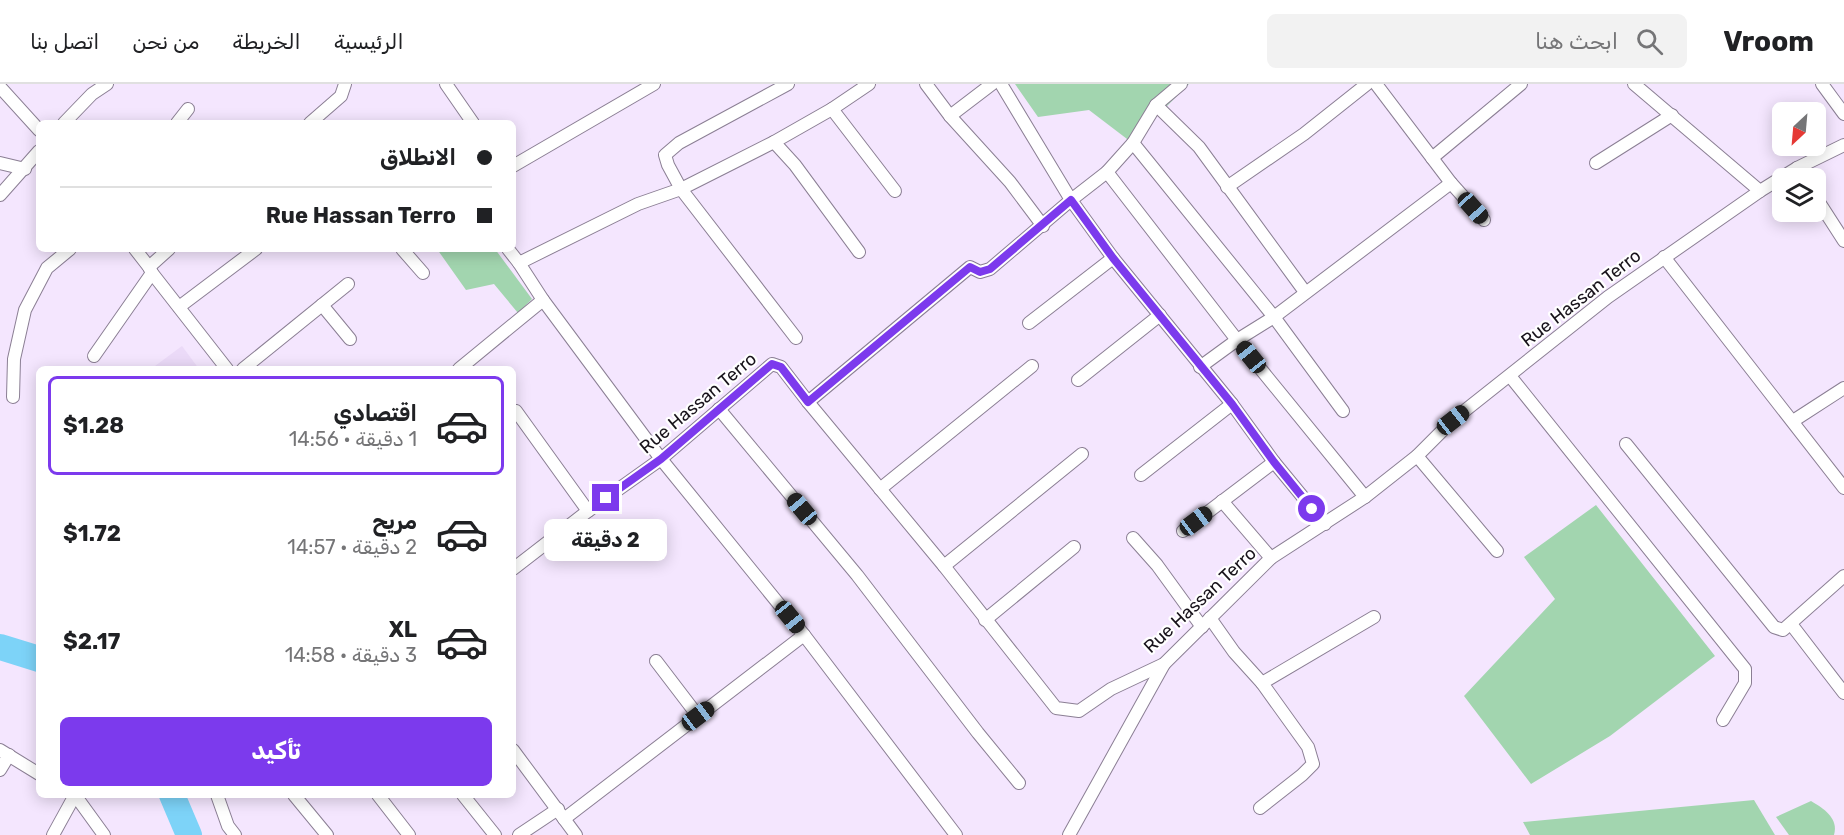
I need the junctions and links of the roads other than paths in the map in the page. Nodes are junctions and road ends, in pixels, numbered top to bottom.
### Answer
1 (107, 84) edge
2 (345, 84) edge
3 (447, 84) edge
4 (654, 84) edge
5 (788, 84) edge
6 (869, 84) edge
7 (926, 84) edge
8 (992, 84) edge
9 (1001, 84) edge
10 (1181, 84) edge
11 (1367, 84) edge
12 (1376, 84) edge
13 (1521, 84) edge
14 (1634, 84) edge
15 (1822, 84) edge
16 (0, 87) edge
17 (1156, 105) junction
18 (189, 109) dead end
19 (832, 109) junction
20 (1844, 114) edge
21 (1672, 115) junction
22 (950, 116) junction
23 (67, 120) edge
24 (180, 120) edge
25 (313, 120) edge
26 (471, 120) edge
27 (36, 127) edge
28 (774, 142) junction
29 (1133, 143) junction
30 (1844, 145) edge
31 (36, 155) edge
32 (1432, 158) junction
33 (0, 163) edge
34 (1596, 163) dead end
35 (516, 164) edge
36 (1808, 168) edge
37 (25, 169) junction
38 (1107, 172) junction
39 (1451, 183) junction
40 (1772, 186) edge
41 (1227, 187) junction
42 (681, 189) junction
43 (895, 191) dead end
44 (1760, 192) junction
45 (0, 195) edge
46 (1071, 200) junction
47 (1826, 213) edge
48 (1485, 220) dead end
49 (1043, 226) junction
50 (1844, 241) edge
51 (66, 252) edge
52 (137, 252) edge
53 (166, 252) edge
54 (252, 252) edge
55 (405, 252) edge
56 (510, 252) edge
57 (859, 252) dead end
58 (1664, 257) junction
59 (1113, 258) junction
60 (519, 263) junction
61 (150, 270) junction
62 (423, 273) dead end
63 (348, 284) dead end
64 (1305, 292) junction
65 (543, 300) junction
66 (322, 305) junction
67 (179, 308) junction
68 (1160, 315) junction
69 (1274, 317) junction
70 (1029, 323) dead end
71 (795, 338) dead end
72 (350, 339) dead end
73 (1237, 340) junction
74 (94, 356) dead end
75 (225, 366) edge
76 (247, 366) edge
77 (463, 366) edge
78 (1032, 366) dead end
79 (1200, 367) junction
80 (1510, 376) junction
81 (1078, 380) dead end
82 (1844, 388) edge
83 (13, 397) dead end
84 (808, 402) junction
85 (1232, 404) junction
86 (719, 409) junction
87 (516, 411) dead end
88 (1343, 411) dead end
89 (1793, 421) junction
90 (1626, 444) dead end
91 (1082, 454) dead end
92 (1417, 456) junction
93 (661, 459) junction
94 (1274, 462) junction
95 (1141, 475) dead end
96 (1843, 486) edge
97 (880, 489) junction
98 (1365, 497) junction
99 (1222, 501) junction
100 (588, 511) junction
101 (1325, 524) junction
102 (1183, 531) dead end
103 (1133, 538) dead end
104 (1074, 547) dead end
105 (1497, 551) dead end
106 (1271, 558) junction
107 (944, 566) junction
108 (516, 567) edge
109 (1844, 576) edge
110 (1374, 617) dead end
111 (985, 620) junction
112 (1206, 622) junction
113 (1791, 624) junction
114 (804, 635) junction
115 (656, 661) dead end
116 (1164, 664) junction
117 (1262, 683) junction
118 (1844, 693) edge
119 (698, 716) junction
120 (1723, 720) dead end
121 (4, 752) edge
122 (516, 754) edge
123 (0, 770) edge
124 (36, 772) edge
125 (1019, 783) dead end
126 (73, 798) edge
127 (77, 798) edge
128 (218, 798) edge
129 (296, 798) edge
130 (380, 798) edge
131 (465, 798) edge
132 (1260, 808) dead end
133 (561, 814) junction
134 (53, 835) edge
135 (104, 835) edge
136 (235, 835) edge
137 (327, 835) edge
138 (409, 835) edge
139 (495, 835) edge
140 (519, 835) edge
141 (576, 835) edge
142 (956, 835) edge
143 (1070, 835) edge

1 - 23 street
2 - 25 street
3 - 26 street
4 - 35 street
5 - 42 street
6 - 19 street
7 - 22 street
8 - 22 street
9 - 46 street
10 - 17 street
11 - 41 street
12 - 32 street
13 - 32 street
14 - 21 street
15 - 20 street
16 - 27 street
17 - 29 street
17 - 41 street
18 - 24 street
19 - 28 street
19 - 43 street
21 - 34 street
21 - 44 street
22 - 49 street
28 - 42 street
28 - 57 street
29 - 38 street
29 - 69 street
30 - 36 street, Rue Hassan Terro
31 - 37 street
32 - 39 street
33 - 37 street
37 - 45 street
38 - 46 street
38 - 73 street
39 - 48 street
39 - 64 street
40 - 44 street, Rue Hassan Terro
41 - 64 street
42 - 60 street
42 - 71 street
44 - 58 street, Rue Hassan Terro
46 - 49 street
46 - 59 street
47 - 50 street
49 - 84 street
51 - 83 street
52 - 61 street
53 - 61 street
54 - 67 street
55 - 62 street
56 - 60 street
58 - 80 street, Rue Hassan Terro
58 - 89 street
59 - 68 street
59 - 70 street
60 - 65 street
61 - 67 street
61 - 74 street
63 - 66 street
64 - 69 street
65 - 77 street
65 - 93 street
66 - 72 street
66 - 76 street
67 - 75 street
68 - 79 street
68 - 81 street
69 - 73 street
69 - 88 street
73 - 79 street
73 - 98 street
78 - 97 street
79 - 85 street
80 - 92 street, Rue Hassan Terro
80 - 120 street
82 - 89 street
84 - 86 street, Rue Hassan Terro
84 - 97 street, Rue Hassan Terro
85 - 94 street
85 - 95 street
86 - 93 street, Rue Hassan Terro
86 - 125 street
87 - 100 street
89 - 96 street
90 - 113 street
91 - 107 street
92 - 98 street, Rue Hassan Terro
92 - 105 street
93 - 100 street, Rue Hassan Terro
93 - 114 street
94 - 99 street
94 - 101 street
97 - 107 street, Rue Hassan Terro
98 - 101 street, Rue Hassan Terro
99 - 102 street
99 - 106 street
100 - 108 street, Rue Hassan Terro
101 - 106 street, Rue Hassan Terro
103 - 112 street
104 - 111 street
106 - 112 street, Rue Hassan Terro
107 - 111 street, Rue Hassan Terro
109 - 113 street
110 - 117 street
111 - 116 street, Rue Hassan Terro
112 - 116 street, Rue Hassan Terro
112 - 117 street
113 - 118 street
114 - 119 street
114 - 142 street
115 - 119 street
116 - 143 street
117 - 132 street
119 - 133 street
121 - 123 street
121 - 124 street
122 - 133 street
126 - 134 street
127 - 135 street
128 - 136 street
129 - 137 street
130 - 138 street
131 - 139 street
133 - 140 street
133 - 141 street

